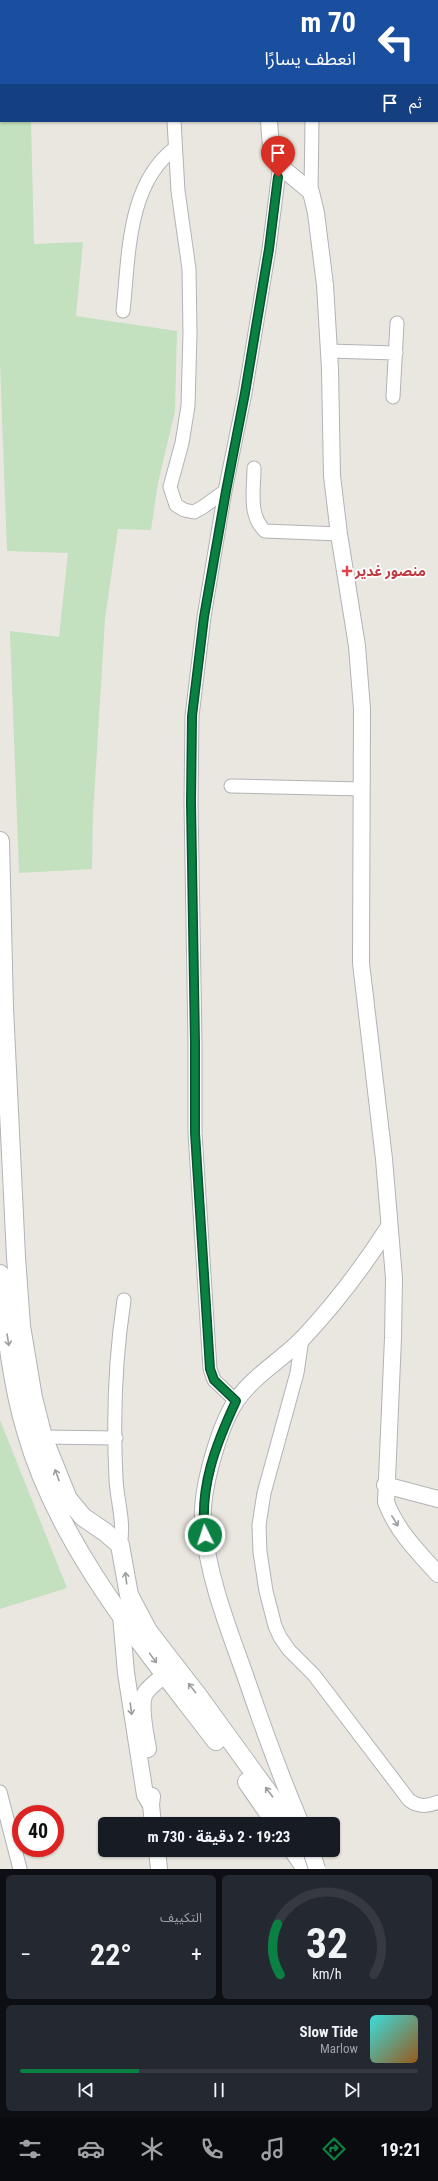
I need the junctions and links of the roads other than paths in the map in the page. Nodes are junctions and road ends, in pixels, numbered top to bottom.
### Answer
1 (174, 122) edge
2 (269, 122) edge
3 (312, 122) edge
4 (175, 148) junction
5 (280, 164) junction
6 (311, 192) junction
7 (123, 311) dead end
8 (397, 323) dead end
9 (329, 351) junction
10 (396, 353) junction
11 (393, 397) dead end
12 (254, 468) dead end
13 (226, 491) junction
14 (339, 534) junction
15 (231, 786) dead end
16 (362, 789) junction
17 (0, 841) edge
18 (388, 1228) junction
19 (0, 1274) edge
20 (124, 1300) dead end
21 (302, 1339) junction
22 (236, 1401) junction
23 (43, 1437) junction
24 (116, 1438) junction
25 (385, 1484) junction
26 (438, 1499) edge
27 (99, 1527) junction
28 (120, 1545) junction
29 (78, 1547) junction
30 (438, 1574) edge
31 (121, 1615) junction
32 (165, 1675) junction
33 (0, 1792) edge
34 (438, 1802) edge
35 (150, 1805) junction
36 (152, 1817) edge
37 (271, 1817) edge
38 (286, 1817) edge
39 (298, 1817) edge
40 (158, 1857) edge
41 (298, 1857) edge
42 (313, 1857) edge
43 (314, 1857) edge
44 (20, 1869) edge
45 (159, 1869) edge
46 (306, 1869) edge
47 (317, 1869) edge
48 (321, 1869) edge

1 - 4 street
2 - 5 street
3 - 6 street
4 - 7 street
4 - 13 street
5 - 6 street
5 - 13 street
6 - 9 street
8 - 10 street
9 - 10 street
9 - 14 street
10 - 11 street
12 - 14 street
13 - 22 street
14 - 16 street
15 - 16 street
16 - 18 street
17 - 23 main road
18 - 21 street
18 - 25 street
19 -> 29 main road
20 - 24 street
21 - 22 street
21 - 34 street
22 - 39 street
23 - 24 street
27 -> 23 main road
24 - 28 street
25 - 26 street
25 -> 30 street
27 - 28 main road
27 - 29 main road
38 -> 28 main road
29 - 31 main road
31 -> 32 main road
31 -> 35 street
32 - 35 street
32 - 37 main road
33 - 44 street
35 - 36 street
40 - 45 street
41 - 46 main road
42 - 47 street, bridge
43 - 48 main road

